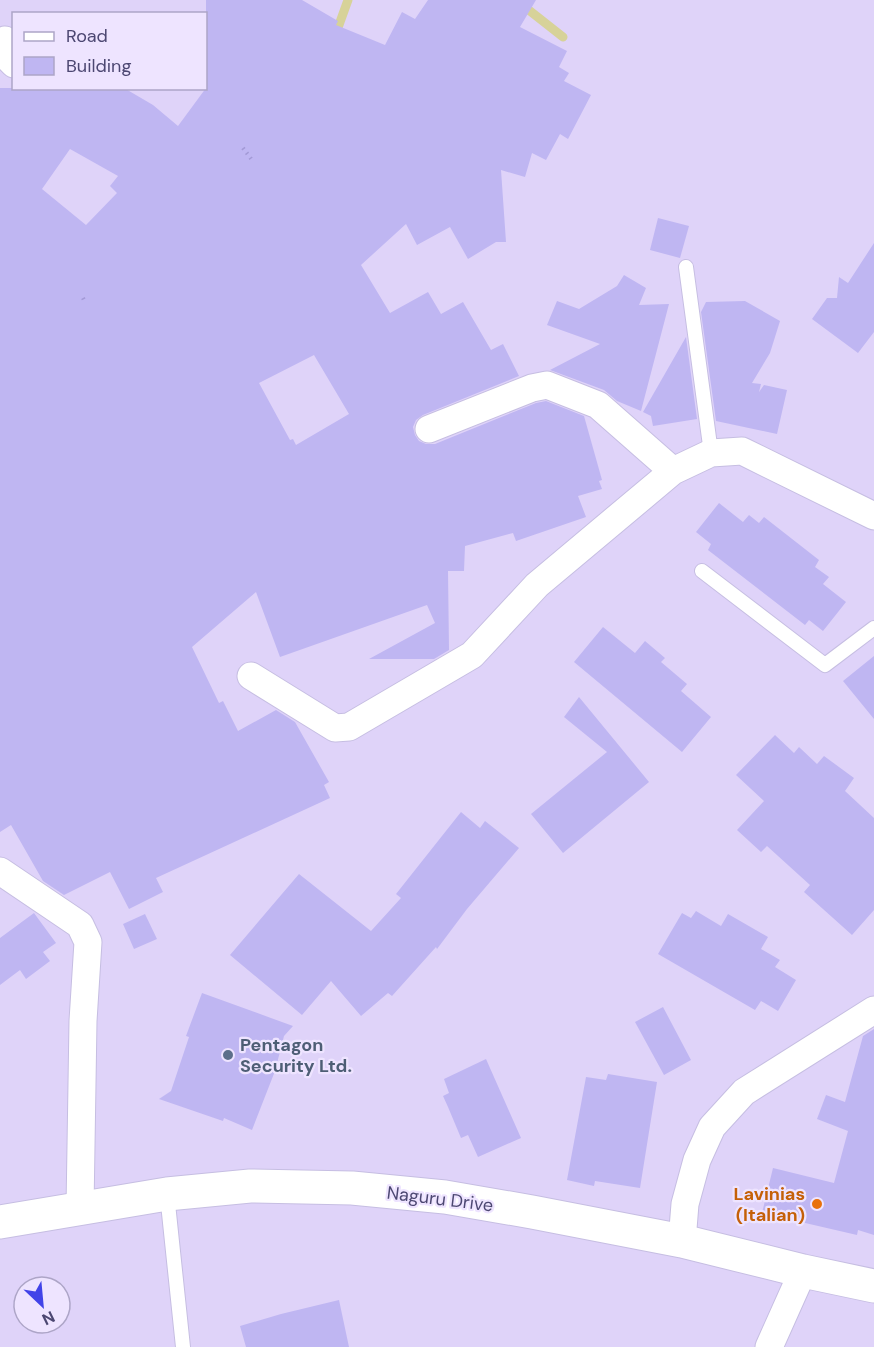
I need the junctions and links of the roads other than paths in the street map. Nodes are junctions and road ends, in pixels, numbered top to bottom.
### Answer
1 (686, 267) dead end
2 (429, 429) dead end
3 (711, 453) junction
4 (673, 471) junction
5 (874, 516) edge
6 (702, 571) dead end
7 (874, 628) edge
8 (251, 676) dead end
9 (0, 871) edge
10 (871, 1015) edge
11 (167, 1194) junction
12 (80, 1208) junction
13 (0, 1222) edge
14 (682, 1241) junction
15 (803, 1271) junction
16 (874, 1286) edge
17 (183, 1347) edge
18 (769, 1347) edge

1 - 3 lane
2 - 4 street
3 - 4 street
3 - 5 street
4 - 8 street
6 - 7 lane
9 - 12 street
10 - 14 street
11 - 12 street, Naguru Drive
11 - 14 street, Naguru Drive
11 - 17 lane
12 - 13 street, Naguru Drive
14 - 15 street, Naguru Drive
15 - 16 street, Naguru Drive
15 - 18 street

